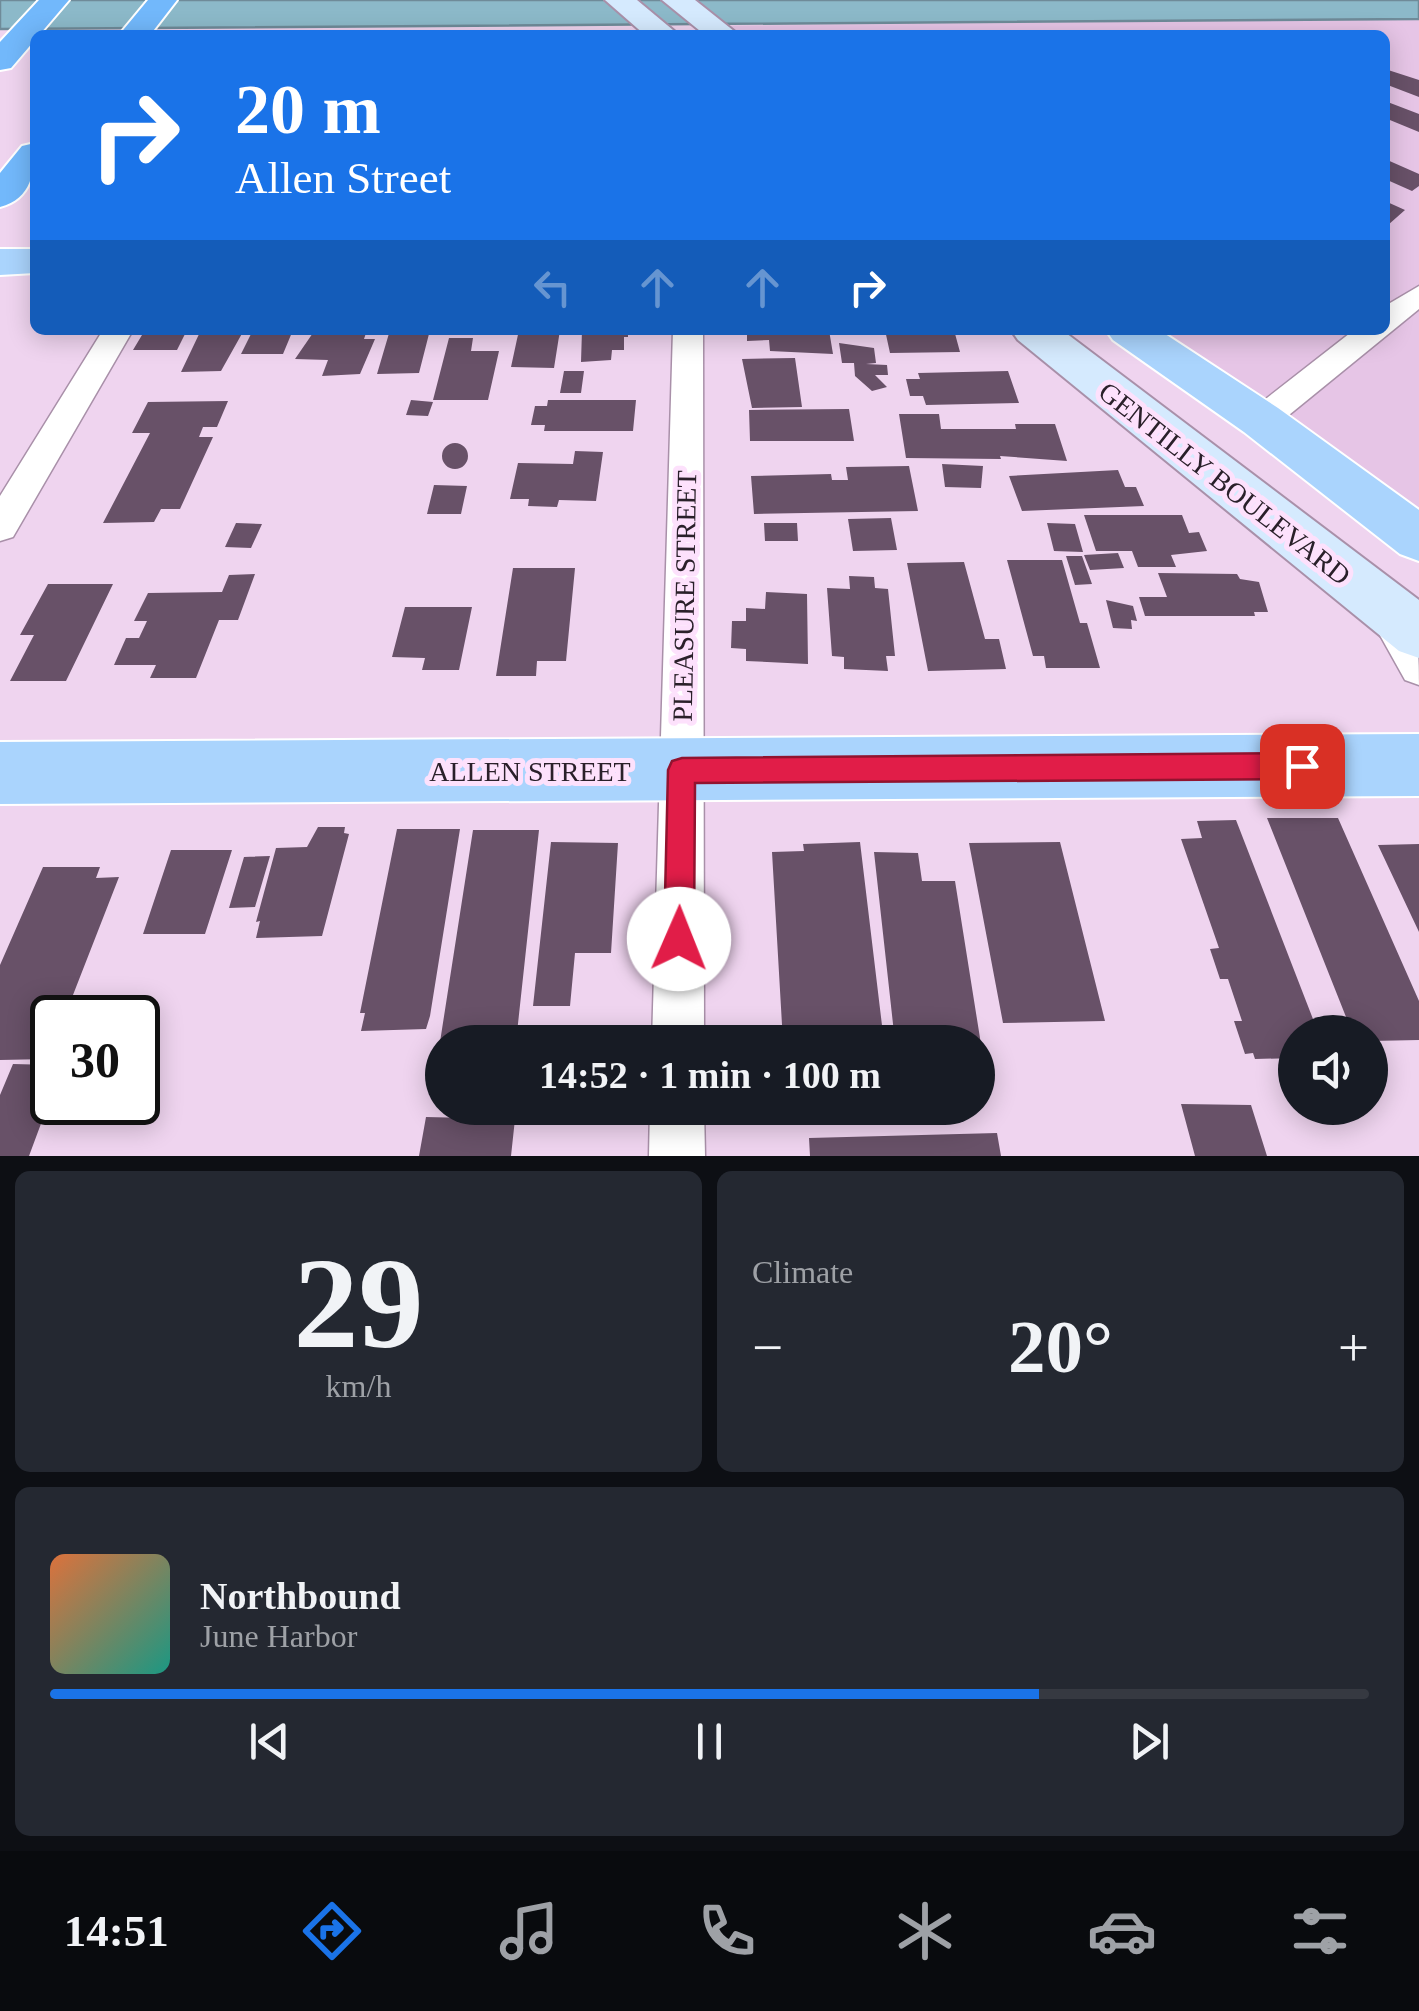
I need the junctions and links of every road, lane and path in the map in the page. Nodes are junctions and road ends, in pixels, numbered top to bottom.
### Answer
1 (56, 0) edge
2 (84, 0) edge
3 (163, 0) edge
4 (620, 0) edge
5 (676, 0) edge
6 (55, 30) edge
7 (138, 30) edge
8 (658, 30) edge
9 (717, 30) edge
10 (30, 55) edge
11 (0, 61) edge
12 (0, 86) edge
13 (30, 160) edge
14 (30, 195) edge
15 (0, 196) edge
16 (0, 215) edge
17 (30, 261) edge
18 (0, 262) edge
19 (1419, 294) edge
20 (1390, 317) edge
21 (115, 335) edge
22 (688, 335) edge
23 (1039, 335) edge
24 (1135, 335) edge
25 (1368, 335) edge
26 (1260, 420) junction
27 (0, 527) edge
28 (1419, 540) edge
29 (1401, 620) edge
30 (1419, 666) edge
31 (1419, 765) edge
32 (682, 770) junction
33 (0, 773) edge
34 (678, 1025) edge
35 (678, 1125) edge
36 (677, 1156) edge

1 - 11 highway
2 - 6 highway
3 - 7 highway
4 - 8 main road
5 - 9 main road
10 - 12 highway
13 - 15 highway
14 - 16 highway
17 - 18 main road
19 - 20 street
21 - 27 street
22 - 32 street, PLEASURE STREET
23 - 29 main road, GENTILLY BOULEVARD
24 - 26 main road
25 - 26 street
26 - 28 main road
29 - 30 street
31 - 32 main road, ALLEN STREET
32 - 33 main road, ALLEN STREET
32 - 34 street, PLEASURE STREET
35 - 36 street

